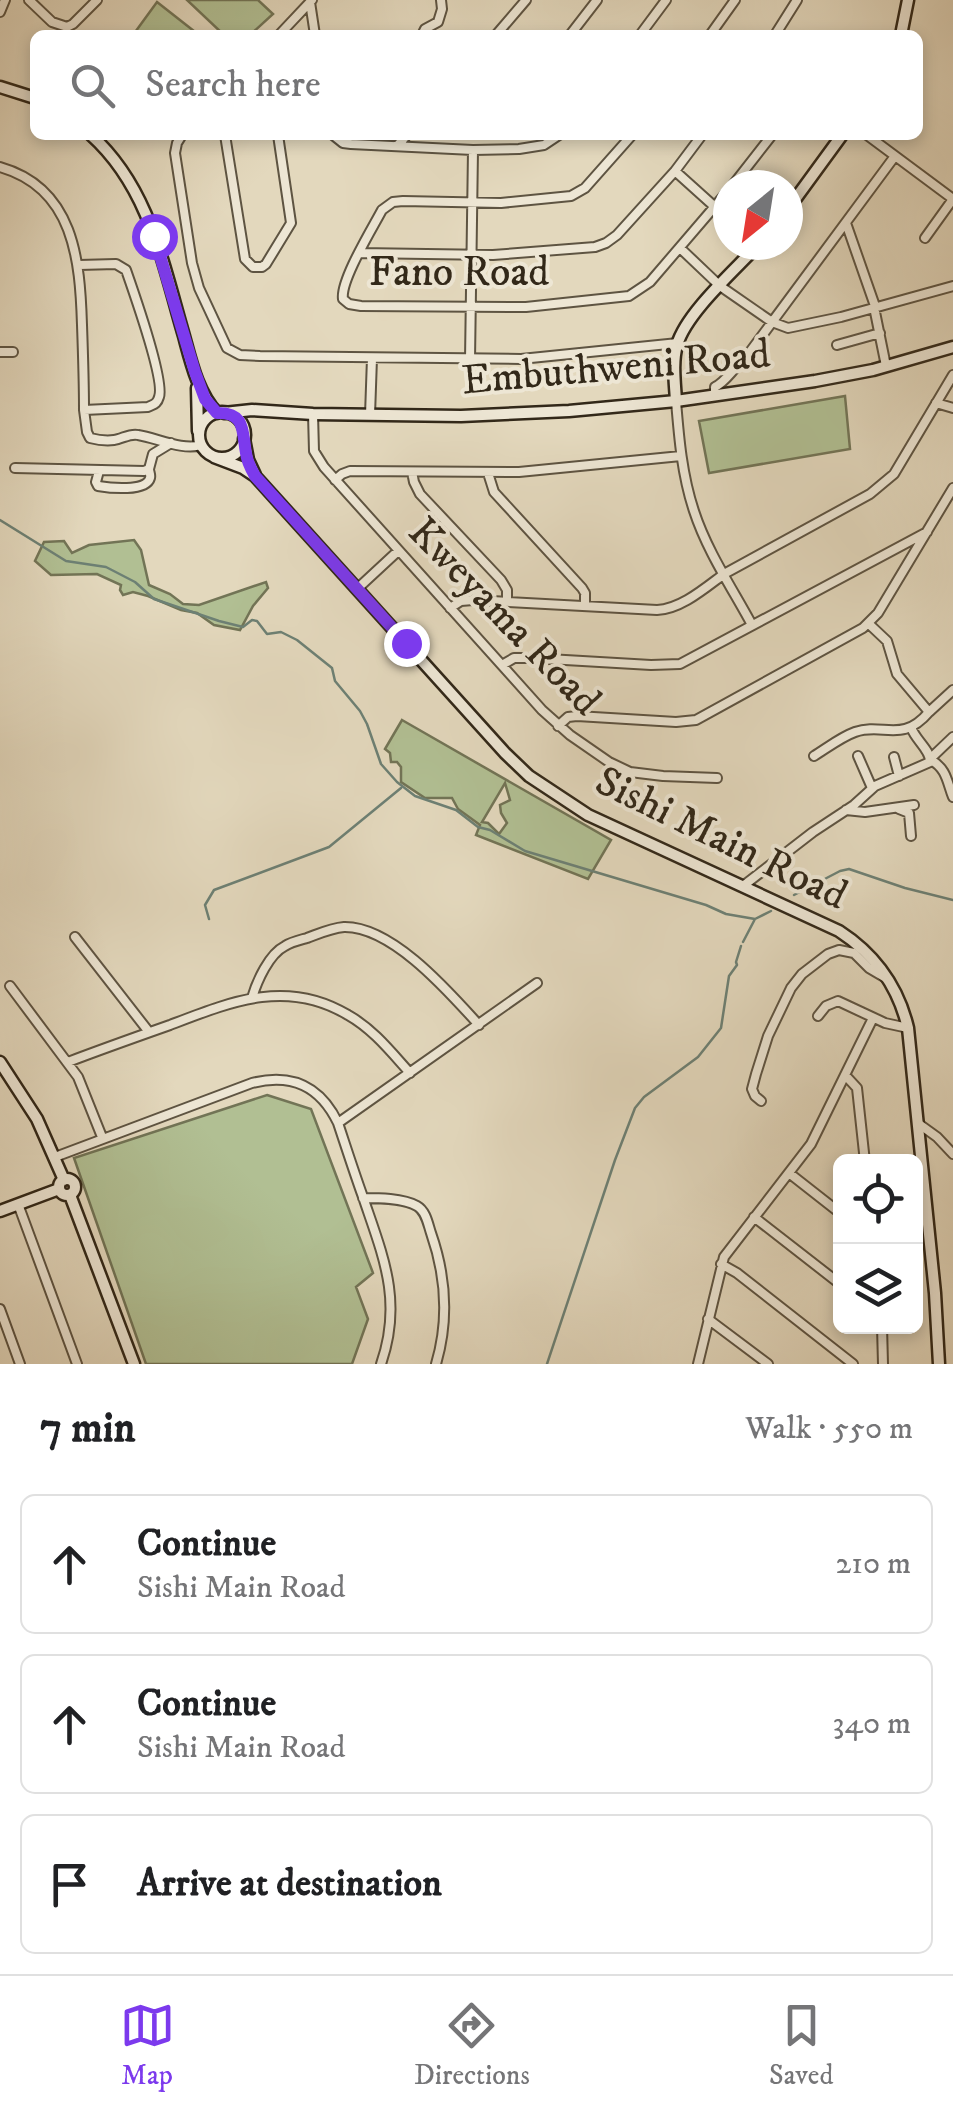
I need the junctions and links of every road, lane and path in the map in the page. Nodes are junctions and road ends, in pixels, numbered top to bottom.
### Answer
1 (5, 0) edge
2 (29, 0) edge
3 (96, 0) edge
4 (441, 0) edge
5 (526, 0) edge
6 (597, 0) edge
7 (666, 0) edge
8 (735, 0) edge
9 (798, 0) edge
10 (908, 0) edge
11 (311, 1) edge
12 (0, 12) edge
13 (64, 27) junction
14 (67, 30) edge
15 (284, 30) edge
16 (314, 30) edge
17 (424, 30) edge
18 (500, 30) edge
19 (574, 30) edge
20 (644, 30) edge
21 (714, 30) edge
22 (778, 30) edge
23 (901, 30) edge
24 (0, 87) edge
25 (30, 96) edge
26 (96, 140) edge
27 (180, 140) edge
28 (226, 140) edge
29 (279, 140) edge
30 (339, 140) edge
31 (402, 140) edge
32 (553, 140) edge
33 (628, 140) edge
34 (698, 140) edge
35 (768, 140) edge
36 (838, 140) edge
37 (874, 140) edge
38 (397, 146) junction
39 (473, 150) junction
40 (895, 156) junction
41 (0, 167) edge
42 (744, 170) edge
43 (675, 171) junction
44 (803, 188) edge
45 (953, 199) edge
46 (474, 202) junction
47 (713, 205) edge
48 (713, 209) edge
49 (846, 223) junction
50 (925, 238) dead end
51 (680, 248) junction
52 (360, 253) junction
53 (471, 256) junction
54 (744, 260) edge
55 (79, 265) junction
56 (720, 286) junction
57 (953, 286) edge
58 (874, 306) junction
59 (471, 308) junction
60 (772, 322) junction
61 (880, 333) junction
62 (678, 342) junction
63 (838, 344) dead end
64 (953, 347) edge
65 (0, 352) edge
66 (14, 352) dead end
67 (372, 358) junction
68 (470, 360) junction
69 (886, 366) junction
70 (195, 372) junction
71 (953, 376) edge
72 (715, 396) junction
73 (676, 401) junction
74 (936, 403) junction
75 (953, 408) edge
76 (84, 410) junction
77 (220, 413) junction
78 (280, 413) junction
79 (313, 414) junction
80 (370, 415) junction
81 (244, 434) junction
82 (200, 440) junction
83 (172, 443) junction
84 (681, 456) junction
85 (214, 457) junction
86 (15, 468) dead end
87 (149, 468) junction
88 (99, 471) junction
89 (412, 472) junction
90 (488, 473) junction
91 (255, 476) junction
92 (335, 480) junction
93 (953, 488) edge
94 (926, 532) junction
95 (398, 550) junction
96 (724, 574) junction
97 (357, 589) junction
98 (507, 601) junction
99 (585, 605) junction
100 (450, 608) junction
101 (869, 624) junction
102 (752, 625) junction
103 (502, 665) junction
104 (953, 690) edge
105 (929, 712) junction
106 (558, 726) junction
107 (911, 727) junction
108 (953, 737) edge
109 (814, 756) dead end
110 (858, 756) dead end
111 (894, 756) dead end
112 (931, 759) junction
113 (899, 776) junction
114 (717, 778) dead end
115 (872, 788) junction
116 (953, 797) edge
117 (914, 805) dead end
118 (895, 808) junction
119 (846, 810) junction
120 (911, 836) dead end
121 (743, 886) junction
122 (75, 937) dead end
123 (890, 980) junction
124 (537, 983) dead end
125 (10, 986) dead end
126 (252, 998) junction
127 (818, 1016) dead end
128 (873, 1018) junction
129 (479, 1024) junction
130 (908, 1028) junction
131 (148, 1032) junction
132 (0, 1062) edge
133 (68, 1062) junction
134 (410, 1073) junction
135 (845, 1075) junction
136 (761, 1100) dead end
137 (338, 1123) junction
138 (919, 1124) junction
139 (102, 1138) junction
140 (864, 1154) edge
141 (953, 1154) edge
142 (54, 1157) junction
143 (789, 1174) junction
144 (64, 1188) junction
145 (363, 1198) junction
146 (18, 1204) junction
147 (833, 1208) edge
148 (0, 1211) edge
149 (754, 1217) junction
150 (928, 1230) junction
151 (923, 1231) edge
152 (721, 1264) junction
153 (833, 1279) edge
154 (0, 1309) edge
155 (708, 1319) junction
156 (882, 1334) edge
157 (20, 1364) edge
158 (76, 1364) edge
159 (134, 1364) edge
160 (380, 1364) edge
161 (436, 1364) edge
162 (698, 1364) edge
163 (768, 1364) edge
164 (853, 1364) edge
165 (883, 1364) edge
166 (939, 1364) edge

1 - 12 street
2 - 13 street
3 - 13 street
4 - 17 street
5 - 18 street
6 - 19 street
7 - 20 street
8 - 21 street
9 - 22 street
10 - 23 street
11 - 15 street
11 - 16 street
13 - 14 street
24 - 25 street
26 - 70 street
27 - 67 street
28 - 29 street
30 - 38 street
31 - 38 street
32 - 39 street
33 - 46 street, Fano Road
34 - 43 street
35 - 42 street, Fano Road
36 - 44 street
37 - 40 street
38 - 39 street
39 - 46 street
40 - 45 street
40 - 49 street
41 - 55 street
43 - 47 street
43 - 53 street
45 - 50 street
46 - 52 street, Fano Road
46 - 53 street
48 - 51 street, Fano Road
49 - 58 street
49 - 60 street
51 - 56 street
51 - 59 street, Fano Road
52 - 53 street
52 - 59 street, Fano Road
53 - 59 street
54 - 56 street
55 - 76 street
55 - 76 street
56 - 60 street
56 - 62 street
57 - 58 street
58 - 60 street
58 - 61 street
59 - 68 street
60 - 72 street
61 - 63 street
61 - 69 street
62 - 68 street
62 - 73 street
64 - 69 street, Embuthweni Road
65 - 66 street
67 - 68 street
67 - 80 street
69 - 72 street, Embuthweni Road
70 - 77 street
70 - 82 street
71 - 74 street
72 - 73 street, Embuthweni Road
73 - 80 street, Embuthweni Road
73 - 84 street
74 - 75 street
74 - 96 street
76 - 83 street
77 - 78 street, Embuthweni Road
77 - 81 street
77 - 82 street
78 - 79 street, Embuthweni Road
78 - 81 street, Embuthweni Road
79 - 80 street, Embuthweni Road
79 - 92 street, Kweyama Road
81 - 85 street
81 - 91 street, Sishi Main Road
82 - 83 street
82 - 85 street
83 - 87 street
84 - 90 street
84 - 96 street
85 - 91 street, Sishi Main Road
86 - 88 street
87 - 88 street
87 - 88 street
89 - 90 street
89 - 92 street
89 - 98 street
90 - 99 street
91 - 97 street, Sishi Main Road
92 - 95 street, Kweyama Road
93 - 94 street
94 - 101 street
94 - 102 street
95 - 97 street
95 - 100 street, Kweyama Road
96 - 99 street
96 - 102 street
97 - 121 street, Sishi Main Road
98 - 99 street
98 - 100 street
100 - 103 street, Kweyama Road
101 - 105 street
101 - 106 street
102 - 103 street
103 - 106 street, Kweyama Road
104 - 105 street
105 - 107 street
106 - 114 street, Kweyama Road
107 - 109 street
107 - 112 street
108 - 112 street
110 - 115 street
111 - 113 street
112 - 113 street
112 - 116 street
113 - 115 street
115 - 119 street
117 - 118 street
118 - 119 street
118 - 120 street
119 - 121 street
121 - 123 street, Sishi Main Road
122 - 131 street
123 - 130 street, Sishi Main Road
123 - 136 street
124 - 129 street
125 - 133 street
126 - 129 street
126 - 131 street
126 - 134 street
127 - 128 street
128 - 130 street
128 - 135 street
129 - 134 street
130 - 138 street, Sishi Main Road
131 - 133 street
132 - 142 street
133 - 139 street
134 - 137 street
135 - 140 street
135 - 143 street
137 - 139 street
137 - 145 street
138 - 141 street
138 - 150 street, Sishi Main Road
139 - 142 street
142 - 144 street
143 - 147 street
143 - 149 street
144 - 146 street
144 - 159 street
145 - 160 street
145 - 161 street
146 - 148 street
146 - 158 street
149 - 152 street
149 - 153 street
150 - 151 street
150 - 166 street, Sishi Main Road
152 - 155 street
152 - 164 street
154 - 157 street
155 - 162 street
155 - 163 street
156 - 165 street

